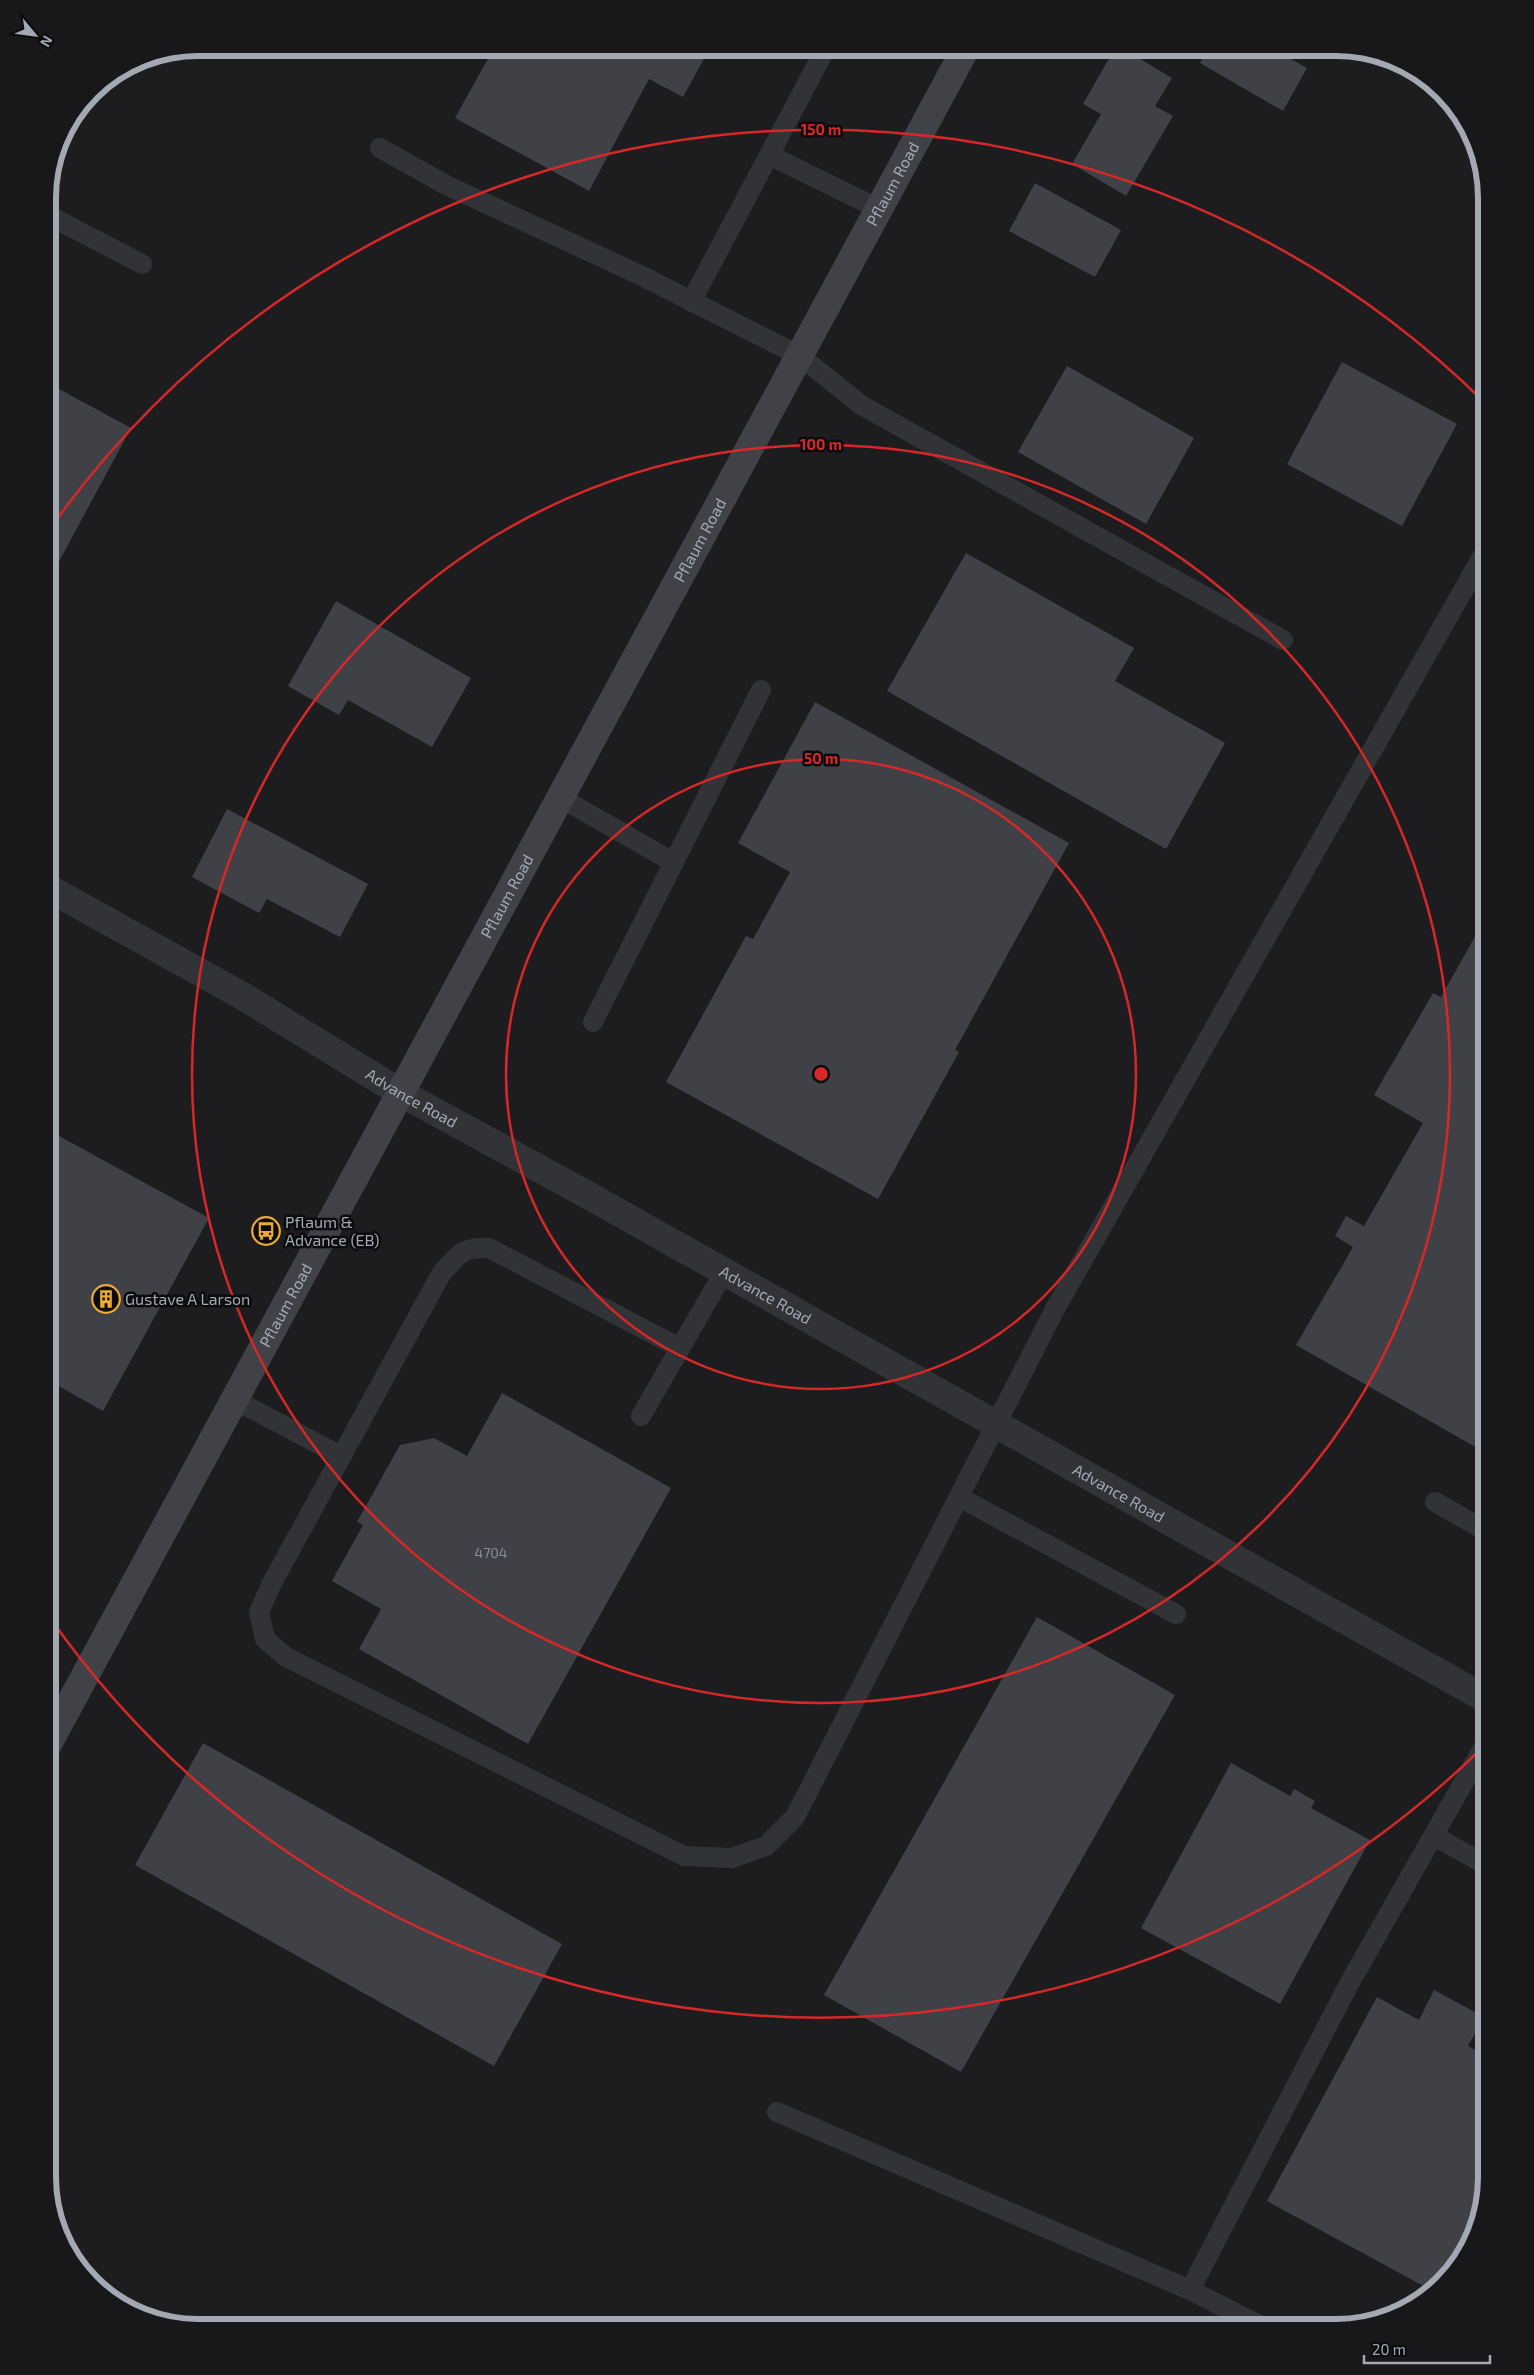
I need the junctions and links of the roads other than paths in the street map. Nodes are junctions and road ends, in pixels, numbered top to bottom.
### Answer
1 (821, 57) edge
2 (961, 57) edge
3 (380, 148) dead end
4 (769, 155) junction
5 (879, 209) junction
6 (57, 220) edge
7 (142, 264) dead end
8 (691, 302) junction
9 (800, 356) junction
10 (1478, 564) edge
11 (1283, 640) dead end
12 (761, 690) dead end
13 (561, 798) junction
14 (674, 862) junction
15 (57, 893) edge
16 (593, 1022) dead end
17 (401, 1094) junction
18 (724, 1272) junction
19 (680, 1348) junction
20 (235, 1400) junction
21 (641, 1416) dead end
22 (996, 1424) junction
23 (341, 1456) junction
24 (959, 1497) junction
25 (1435, 1502) dead end
26 (1478, 1526) edge
27 (1176, 1614) dead end
28 (1478, 1695) edge
29 (56, 1729) edge
30 (1478, 1757) edge
31 (1434, 1836) junction
32 (1478, 1861) edge
33 (777, 2112) dead end
34 (1190, 2290) junction
35 (1246, 2319) edge

1 - 4 lane
2 - 5 street, Pflaum Road
3 - 8 lane
4 - 5 lane
4 - 8 lane
5 - 9 street, Pflaum Road
6 - 7 lane
8 - 9 lane
9 - 11 lane
9 - 13 street, Pflaum Road
10 - 22 lane
12 - 14 lane
13 - 14 lane
13 - 17 street, Pflaum Road
14 - 16 lane
15 - 17 street, Advance Road
17 - 18 street, Advance Road
17 - 20 street, Pflaum Road
18 - 19 lane
18 - 22 street, Advance Road
19 - 21 lane
19 - 23 lane
20 - 23 lane
20 - 29 street, Pflaum Road
22 - 24 lane
22 - 28 street, Advance Road
23 - 24 lane
24 - 27 lane
25 - 26 lane
30 - 31 lane
31 - 32 lane
31 - 34 lane
33 - 34 lane
34 - 35 lane

